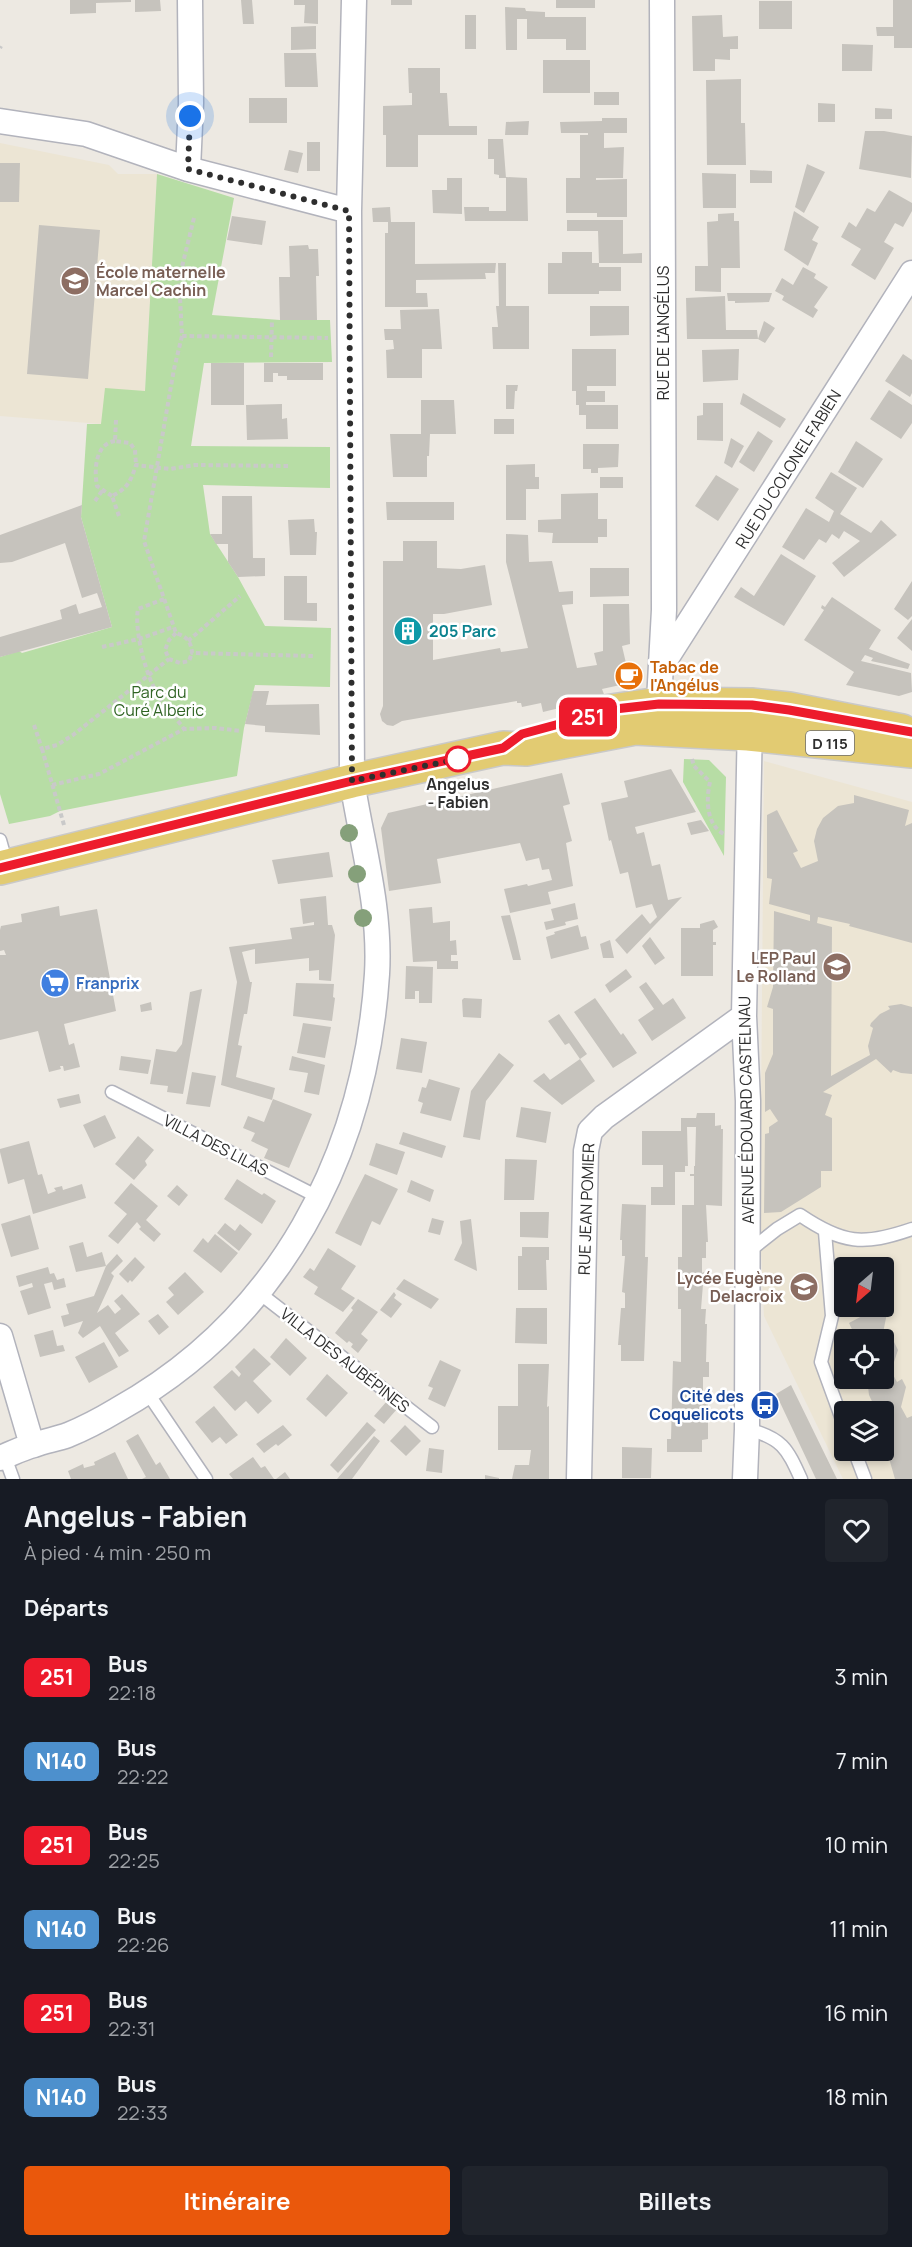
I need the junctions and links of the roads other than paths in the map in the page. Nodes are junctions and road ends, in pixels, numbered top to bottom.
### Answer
1 (190, 0) edge
2 (354, 0) edge
3 (662, 0) edge
4 (0, 121) edge
5 (188, 169) junction
6 (349, 211) junction
7 (912, 273) edge
8 (662, 665) junction
9 (658, 716) junction
10 (750, 720) junction
11 (912, 732) edge
12 (912, 751) edge
13 (352, 781) junction
14 (2, 858) edge
15 (744, 1016) junction
16 (112, 1092) dead end
17 (320, 1198) junction
18 (912, 1229) edge
19 (825, 1232) junction
20 (748, 1252) junction
21 (258, 1292) junction
22 (0, 1336) edge
23 (147, 1392) junction
24 (835, 1401) edge
25 (432, 1427) dead end
26 (747, 1429) junction
27 (32, 1445) junction
28 (858, 1461) edge
29 (6, 1465) edge
30 (206, 1479) edge
31 (579, 1479) edge
32 (745, 1479) edge
33 (801, 1479) edge
34 (865, 1479) edge

1 - 5 street
2 - 6 street
3 - 8 street, RUE DE L'ANGÉLUS
4 - 5 street
5 - 6 street
6 - 13 street
7 - 8 street, RUE DU COLONEL FABIEN
8 - 9 street, RUE DE L'ANGÉLUS
9 - 10 main road, D 115
9 - 13 main road, D 115
10 - 11 main road, D 115
10 - 12 main road, D 115
10 - 15 street, AVENUE ÉDOUARD CASTELNAU
13 - 14 main road, D 115
13 - 17 street
15 - 20 street, AVENUE ÉDOUARD CASTELNAU
15 - 31 street, RUE JEAN POMIER
16 - 17 lane, VILLA DES LILAS
17 - 21 street
18 - 19 lane
19 - 20 lane
19 - 24 lane
20 - 26 street, AVENUE ÉDOUARD CASTELNAU
21 - 23 street
21 - 25 lane, VILLA DES AUBÉPINES
22 - 27 street
23 - 27 street
23 - 30 lane
26 - 32 street, AVENUE ÉDOUARD CASTELNAU
26 - 33 lane
27 - 29 street
28 - 34 lane

